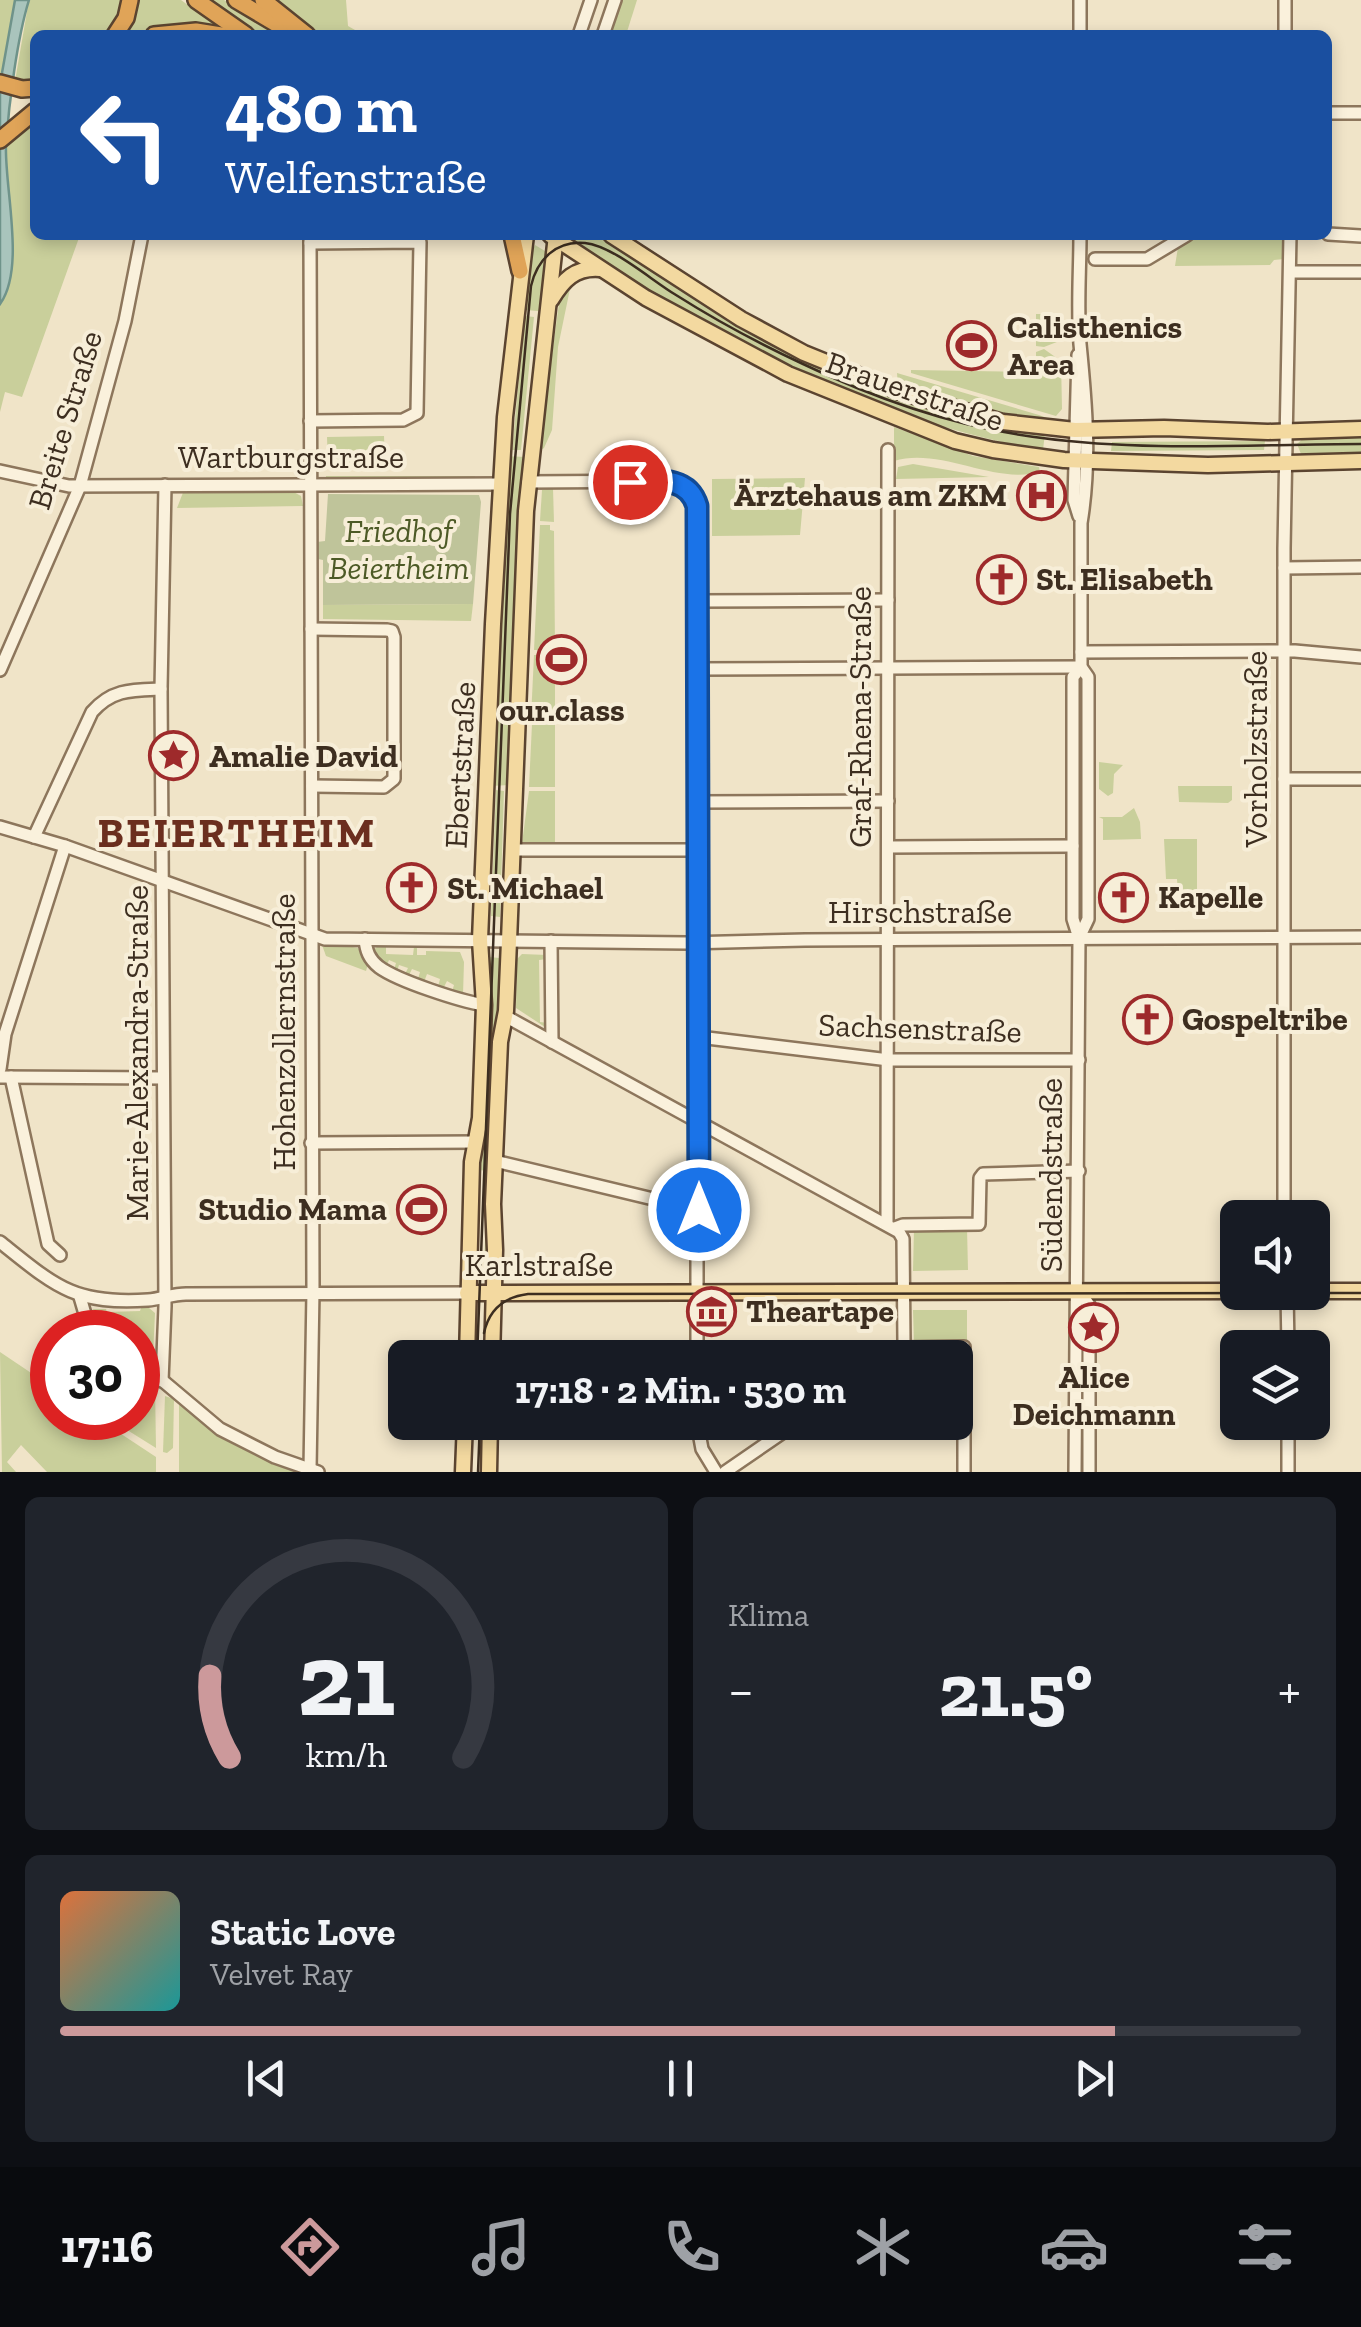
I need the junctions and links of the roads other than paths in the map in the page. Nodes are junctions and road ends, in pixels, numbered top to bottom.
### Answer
1 (130, 0) edge
2 (196, 0) edge
3 (236, 0) edge
4 (263, 0) edge
5 (590, 0) edge
6 (615, 0) edge
7 (1080, 0) edge
8 (1285, 0) edge
9 (580, 29) edge
10 (118, 30) edge
11 (239, 30) edge
12 (287, 30) edge
13 (300, 30) edge
14 (605, 30) edge
15 (1080, 30) edge
16 (1286, 30) edge
17 (0, 82) edge
18 (30, 88) edge
19 (1332, 113) edge
20 (1361, 113) edge
21 (30, 115) edge
22 (0, 140) edge
23 (1332, 234) edge
24 (1361, 236) edge
25 (141, 240) edge
26 (310, 240) edge
27 (347, 240) edge
28 (513, 240) edge
29 (525, 240) edge
30 (553, 240) edge
31 (558, 240) edge
32 (619, 240) edge
33 (1080, 240) edge
34 (1179, 240) edge
35 (1290, 240) edge
36 (1095, 259) dead end
37 (601, 269) junction
38 (520, 271) junction
39 (1361, 272) edge
40 (1289, 276) junction
41 (548, 305) junction
42 (310, 420) junction
43 (1361, 429) edge
44 (1081, 430) junction
45 (1288, 430) junction
46 (888, 450) dead end
47 (1080, 460) junction
48 (1361, 460) edge
49 (1285, 464) junction
50 (0, 471) edge
51 (528, 482) junction
52 (310, 484) junction
53 (501, 484) junction
54 (165, 485) junction
55 (80, 486) junction
56 (1361, 567) edge
57 (1284, 568) junction
58 (697, 600) junction
59 (888, 600) junction
60 (311, 629) junction
61 (1284, 651) junction
62 (1081, 652) junction
63 (1361, 657) edge
64 (1081, 667) junction
65 (698, 668) junction
66 (888, 668) junction
67 (0, 670) edge
68 (161, 689) junction
69 (1284, 779) junction
70 (1361, 779) edge
71 (312, 786) junction
72 (1073, 799) junction
73 (888, 801) junction
74 (697, 802) junction
75 (1088, 805) junction
76 (0, 827) edge
77 (34, 837) junction
78 (65, 846) junction
79 (1073, 846) junction
80 (888, 847) junction
81 (513, 850) junction
82 (698, 850) junction
83 (164, 882) junction
84 (311, 933) junction
85 (1284, 937) junction
86 (1361, 937) edge
87 (1079, 938) junction
88 (365, 939) junction
89 (888, 939) junction
90 (480, 940) junction
91 (510, 941) junction
92 (551, 941) junction
93 (698, 942) junction
94 (484, 1005) junction
95 (505, 1016) junction
96 (700, 1038) junction
97 (552, 1042) junction
98 (889, 1060) junction
99 (1079, 1060) junction
100 (4, 1074) edge
101 (163, 1078) junction
102 (700, 1122) junction
103 (311, 1142) junction
104 (474, 1142) junction
105 (495, 1160) junction
106 (1079, 1171) junction
107 (1284, 1200) edge
108 (699, 1210) junction
109 (891, 1226) junction
110 (0, 1242) edge
111 (60, 1255) dead end
112 (1361, 1290) edge
113 (903, 1291) junction
114 (1079, 1291) junction
115 (1220, 1291) edge
116 (1330, 1291) edge
117 (313, 1292) junction
118 (494, 1292) junction
119 (698, 1292) junction
120 (467, 1293) junction
121 (80, 1297) junction
122 (165, 1297) junction
123 (84, 1310) edge
124 (467, 1340) edge
125 (493, 1340) edge
126 (697, 1340) edge
127 (899, 1340) edge
128 (1074, 1346) junction
129 (1089, 1346) junction
130 (162, 1381) joint
131 (1075, 1424) junction
132 (1089, 1424) junction
133 (464, 1440) edge
134 (490, 1440) edge
135 (700, 1440) edge
136 (772, 1440) edge
137 (964, 1440) edge
138 (1288, 1440) edge
139 (314, 1470) edge
140 (463, 1472) edge
141 (489, 1472) edge
142 (716, 1472) edge
143 (725, 1472) edge
144 (964, 1472) edge
145 (1075, 1472) edge
146 (1089, 1472) edge
147 (1288, 1472) edge

1 - 10 highway
2 - 11 highway
3 - 12 highway
4 - 13 highway
5 - 9 street
6 - 14 street
7 - 15 street
8 - 16 street
9 - 14 street
17 - 18 highway
19 - 20 street
21 - 22 highway
23 - 24 street
25 - 55 street, Breite Straße
26 - 42 street, Hohenzollernstraße
27 - 42 street
28 - 38 highway
29 - 38 main road, Ebertstraße
30 - 41 main road, Ebertstraße
31 - 37 main road, Brauerstraße
32 - 44 main road, Brauerstraße
33 - 44 street, Südendstraße
34 - 36 street
35 - 40 street, Vorholzstraße
37 - 41 main road
37 - 47 main road, Brauerstraße
38 - 53 main road, Ebertstraße
39 - 40 street
40 - 45 street, Vorholzstraße
41 - 51 main road, Ebertstraße
42 - 52 street, Hohenzollernstraße
43 - 45 main road, Brauerstraße
44 - 45 main road, Brauerstraße
44 - 47 street, Südendstraße
45 - 49 street, Vorholzstraße
46 - 59 street, Graf-Rhena-Straße
47 - 49 main road, Brauerstraße
47 - 62 street, Südendstraße
48 - 49 main road, Brauerstraße
49 - 57 street, Vorholzstraße
50 - 55 street, Wartburgstraße
51 - 58 street
51 - 81 main road, Ebertstraße
52 - 53 street, Wartburgstraße
52 - 54 street, Wartburgstraße
52 - 60 street, Hohenzollernstraße
53 - 90 main road, Ebertstraße
54 - 55 street, Wartburgstraße
54 - 68 street, Marie-Alexandra-Straße
55 - 67 street, Breite Straße
56 - 57 street
57 - 61 street, Vorholzstraße
58 - 59 street
58 - 65 street
59 - 66 street, Graf-Rhena-Straße
60 - 71 street, Hohenzollernstraße
60 - 71 street
61 - 62 street
61 - 63 street
61 - 69 street, Vorholzstraße
62 - 64 street, Südendstraße
64 - 66 street
64 - 72 street, Südendstraße
64 - 75 street, Südendstraße
65 - 66 street
65 - 74 street
66 - 73 street, Graf-Rhena-Straße
68 - 77 street
68 - 83 street, Marie-Alexandra-Straße
69 - 70 street
69 - 85 street, Vorholzstraße
71 - 84 street, Hohenzollernstraße
72 - 75 street
72 - 79 street, Südendstraße
73 - 74 street
73 - 80 street, Graf-Rhena-Straße
74 - 82 street
75 - 87 street, Südendstraße
76 - 77 street, Hirschstraße
77 - 78 street, Hirschstraße
78 - 83 street, Hirschstraße
78 - 100 street
79 - 80 street
79 - 87 street, Südendstraße
80 - 89 street, Graf-Rhena-Straße
81 - 82 street
81 - 91 main road, Ebertstraße
82 - 93 street
83 - 84 street, Hirschstraße
83 - 101 street, Marie-Alexandra-Straße
84 - 88 street, Hirschstraße
84 - 103 street, Hohenzollernstraße
85 - 86 street, Hirschstraße
85 - 87 street, Hirschstraße
85 - 107 street, Vorholzstraße
87 - 89 street, Hirschstraße
87 - 99 street, Südendstraße
88 - 90 street, Hirschstraße
88 - 94 street
89 - 93 street, Hirschstraße
89 - 98 street, Graf-Rhena-Straße
90 - 91 street, Hirschstraße
90 - 94 main road, Ebertstraße
91 - 92 street, Hirschstraße
91 - 95 main road, Ebertstraße
92 - 93 street, Hirschstraße
92 - 97 street
93 - 96 street
94 - 104 main road, Ebertstraße
95 - 97 street
95 - 105 main road, Ebertstraße
96 - 98 street, Sachsenstraße
96 - 102 street
97 - 102 street
98 - 99 street, Sachsenstraße
98 - 109 street, Graf-Rhena-Straße
99 - 106 street, Südendstraße
100 - 101 street
100 - 111 street
101 - 122 street, Marie-Alexandra-Straße
102 - 108 street
102 - 109 street
103 - 104 street
103 - 117 street, Hohenzollernstraße
104 - 120 main road, Ebertstraße
105 - 108 street
105 - 118 main road, Ebertstraße
106 - 109 street
106 - 114 street, Südendstraße
108 - 119 street
109 - 113 street, Graf-Rhena-Straße
110 - 121 street
112 - 116 main road
113 - 114 main road, Karlstraße
113 - 119 main road, Karlstraße
113 - 127 street, Graf-Rhena-Straße
114 - 115 main road, Karlstraße
114 - 128 street, Südendstraße
114 - 129 street, Südendstraße
117 - 120 street, Karlstraße
117 - 122 street, Karlstraße
117 - 139 street, Hohenzollernstraße
118 - 119 main road, Karlstraße
118 - 120 main road, Karlstraße
118 - 125 main road, Ebertstraße
119 - 126 street
120 - 124 main road, Ebertstraße
121 - 122 street, Karlstraße
121 - 123 street
122 - 130 street, Marie-Alexandra-Straße
128 - 129 street
128 - 131 street, Südendstraße
129 - 132 street, Südendstraße
130 - 139 street
131 - 132 street
131 - 145 street, Südendstraße
132 - 146 street, Südendstraße
133 - 140 main road
134 - 141 main road
135 - 142 street
136 - 143 street
137 - 144 street
138 - 147 street

